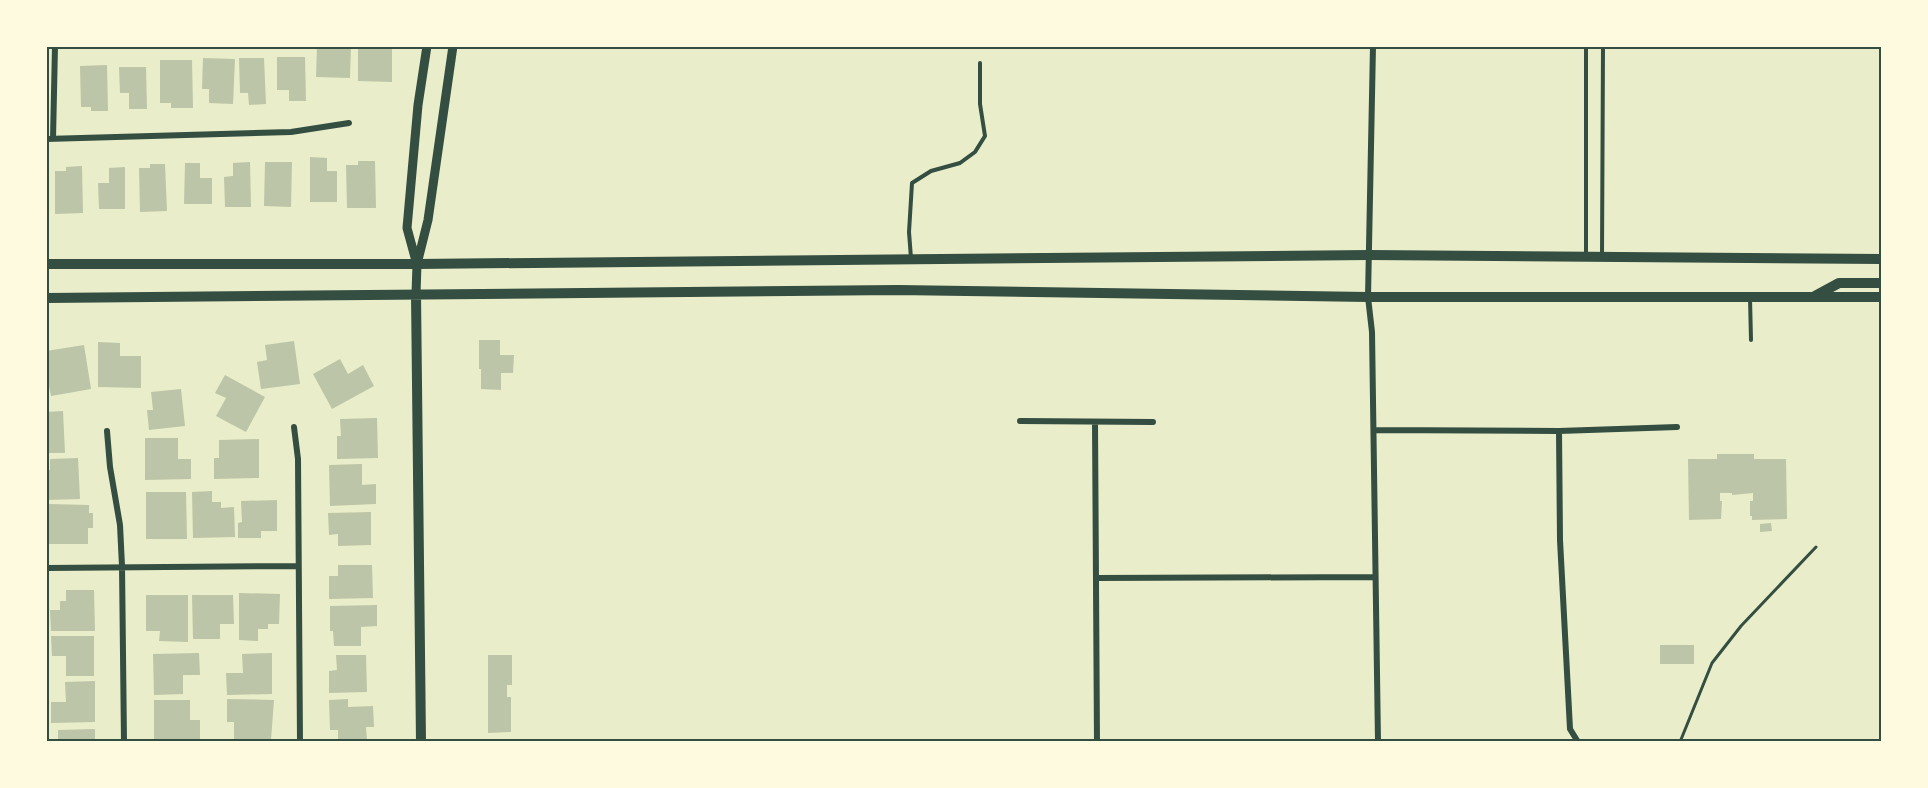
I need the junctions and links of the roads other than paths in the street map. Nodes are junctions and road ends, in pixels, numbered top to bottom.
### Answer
1 (55, 46) edge
2 (427, 46) edge
3 (453, 46) edge
4 (1373, 46) edge
5 (1586, 46) edge
6 (1603, 46) edge
7 (981, 63) dead end
8 (349, 123) dead end
9 (50, 139) edge
10 (1369, 255) junction
11 (1586, 256) junction
12 (1602, 257) junction
13 (911, 259) junction
14 (1881, 259) edge
15 (46, 264) edge
16 (417, 264) junction
17 (1881, 283) edge
18 (416, 294) junction
19 (1368, 297) junction
20 (1812, 297) junction
21 (1881, 297) edge
22 (46, 298) edge
23 (1750, 298) junction
24 (1751, 340) dead end
25 (1020, 421) dead end
26 (1095, 422) junction
27 (1153, 422) dead end
28 (294, 427) dead end
29 (1677, 427) dead end
30 (106, 430) dead end
31 (1374, 430) junction
32 (1559, 431) junction
33 (122, 566) junction
34 (297, 566) junction
35 (46, 568) edge
36 (1374, 577) junction
37 (1097, 578) junction
38 (123, 741) edge
39 (300, 741) edge
40 (421, 741) edge
41 (1097, 741) edge
42 (1378, 741) edge
43 (1578, 741) edge

1 - 9 street
2 - 16 street
3 - 16 street
4 - 10 street
5 - 11 lane
6 - 12 lane
7 - 13 lane
8 - 9 street
10 - 11 main road
10 - 13 main road
10 - 19 street
11 - 12 main road
12 - 14 main road
13 - 16 main road
15 - 16 main road
16 - 18 street
17 - 20 main road
18 - 19 main road
18 - 22 main road
18 - 40 main road
19 - 23 main road
19 - 31 street
20 - 21 main road
20 - 23 main road
23 - 24 lane
25 - 26 street
26 - 27 street
26 - 37 street
28 - 34 street
29 - 32 street
30 - 33 street
31 - 32 street
31 - 36 street
32 - 43 street
33 - 34 street
33 - 35 street
33 - 38 street
34 - 39 street
36 - 37 street
36 - 42 street
37 - 41 street

